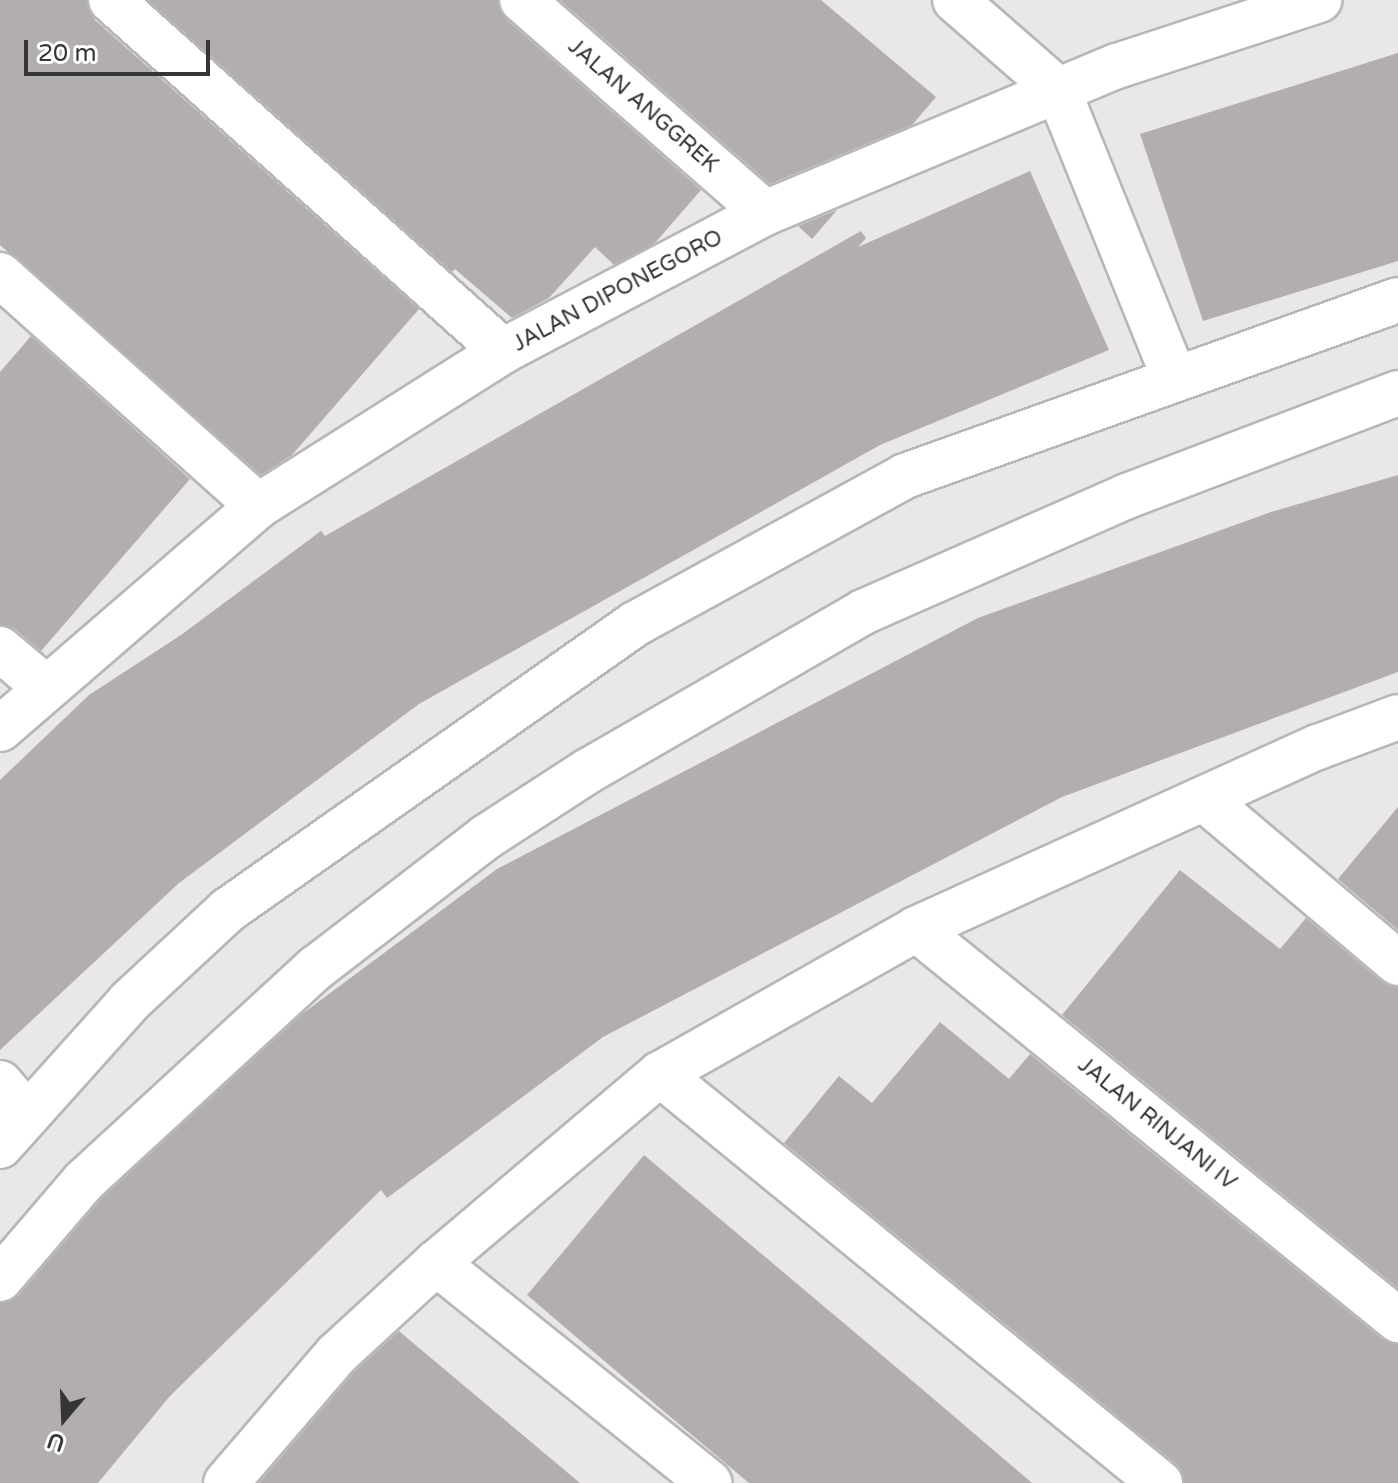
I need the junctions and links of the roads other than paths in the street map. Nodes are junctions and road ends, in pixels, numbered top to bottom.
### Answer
1 (111, 0) edge
2 (522, 0) edge
3 (955, 0) edge
4 (1319, 0) edge
5 (1058, 90) junction
6 (765, 213) junction
7 (0, 275) edge
8 (1398, 300) edge
9 (503, 351) junction
10 (1175, 379) junction
11 (1398, 393) edge
12 (258, 506) junction
13 (0, 649) edge
14 (45, 687) junction
15 (1398, 717) edge
16 (0, 729) edge
17 (1204, 799) junction
18 (916, 929) junction
19 (1398, 963) edge
20 (660, 1074) junction
21 (9, 1114) edge
22 (436, 1263) junction
23 (0, 1279) edge
24 (1398, 1320) edge
25 (248, 1475) edge
26 (710, 1483) edge
27 (1160, 1483) edge

1 - 9 street
2 - 6 street, JALAN ANGGREK
3 - 5 street
4 - 5 street, JALAN DIPONEGORO
5 - 6 street, JALAN DIPONEGORO
5 - 10 street
6 - 9 street, JALAN DIPONEGORO
7 - 12 street
8 - 10 street
9 - 12 street, JALAN DIPONEGORO
10 - 21 street
11 - 23 street
12 - 14 street, JALAN DIPONEGORO
13 - 14 street
14 - 16 street, JALAN DIPONEGORO
15 - 17 street
17 - 18 street
17 - 19 street
18 - 20 street
18 - 24 street, JALAN RINJANI IV
20 - 22 street
20 - 27 street
22 - 25 street
22 - 26 street

